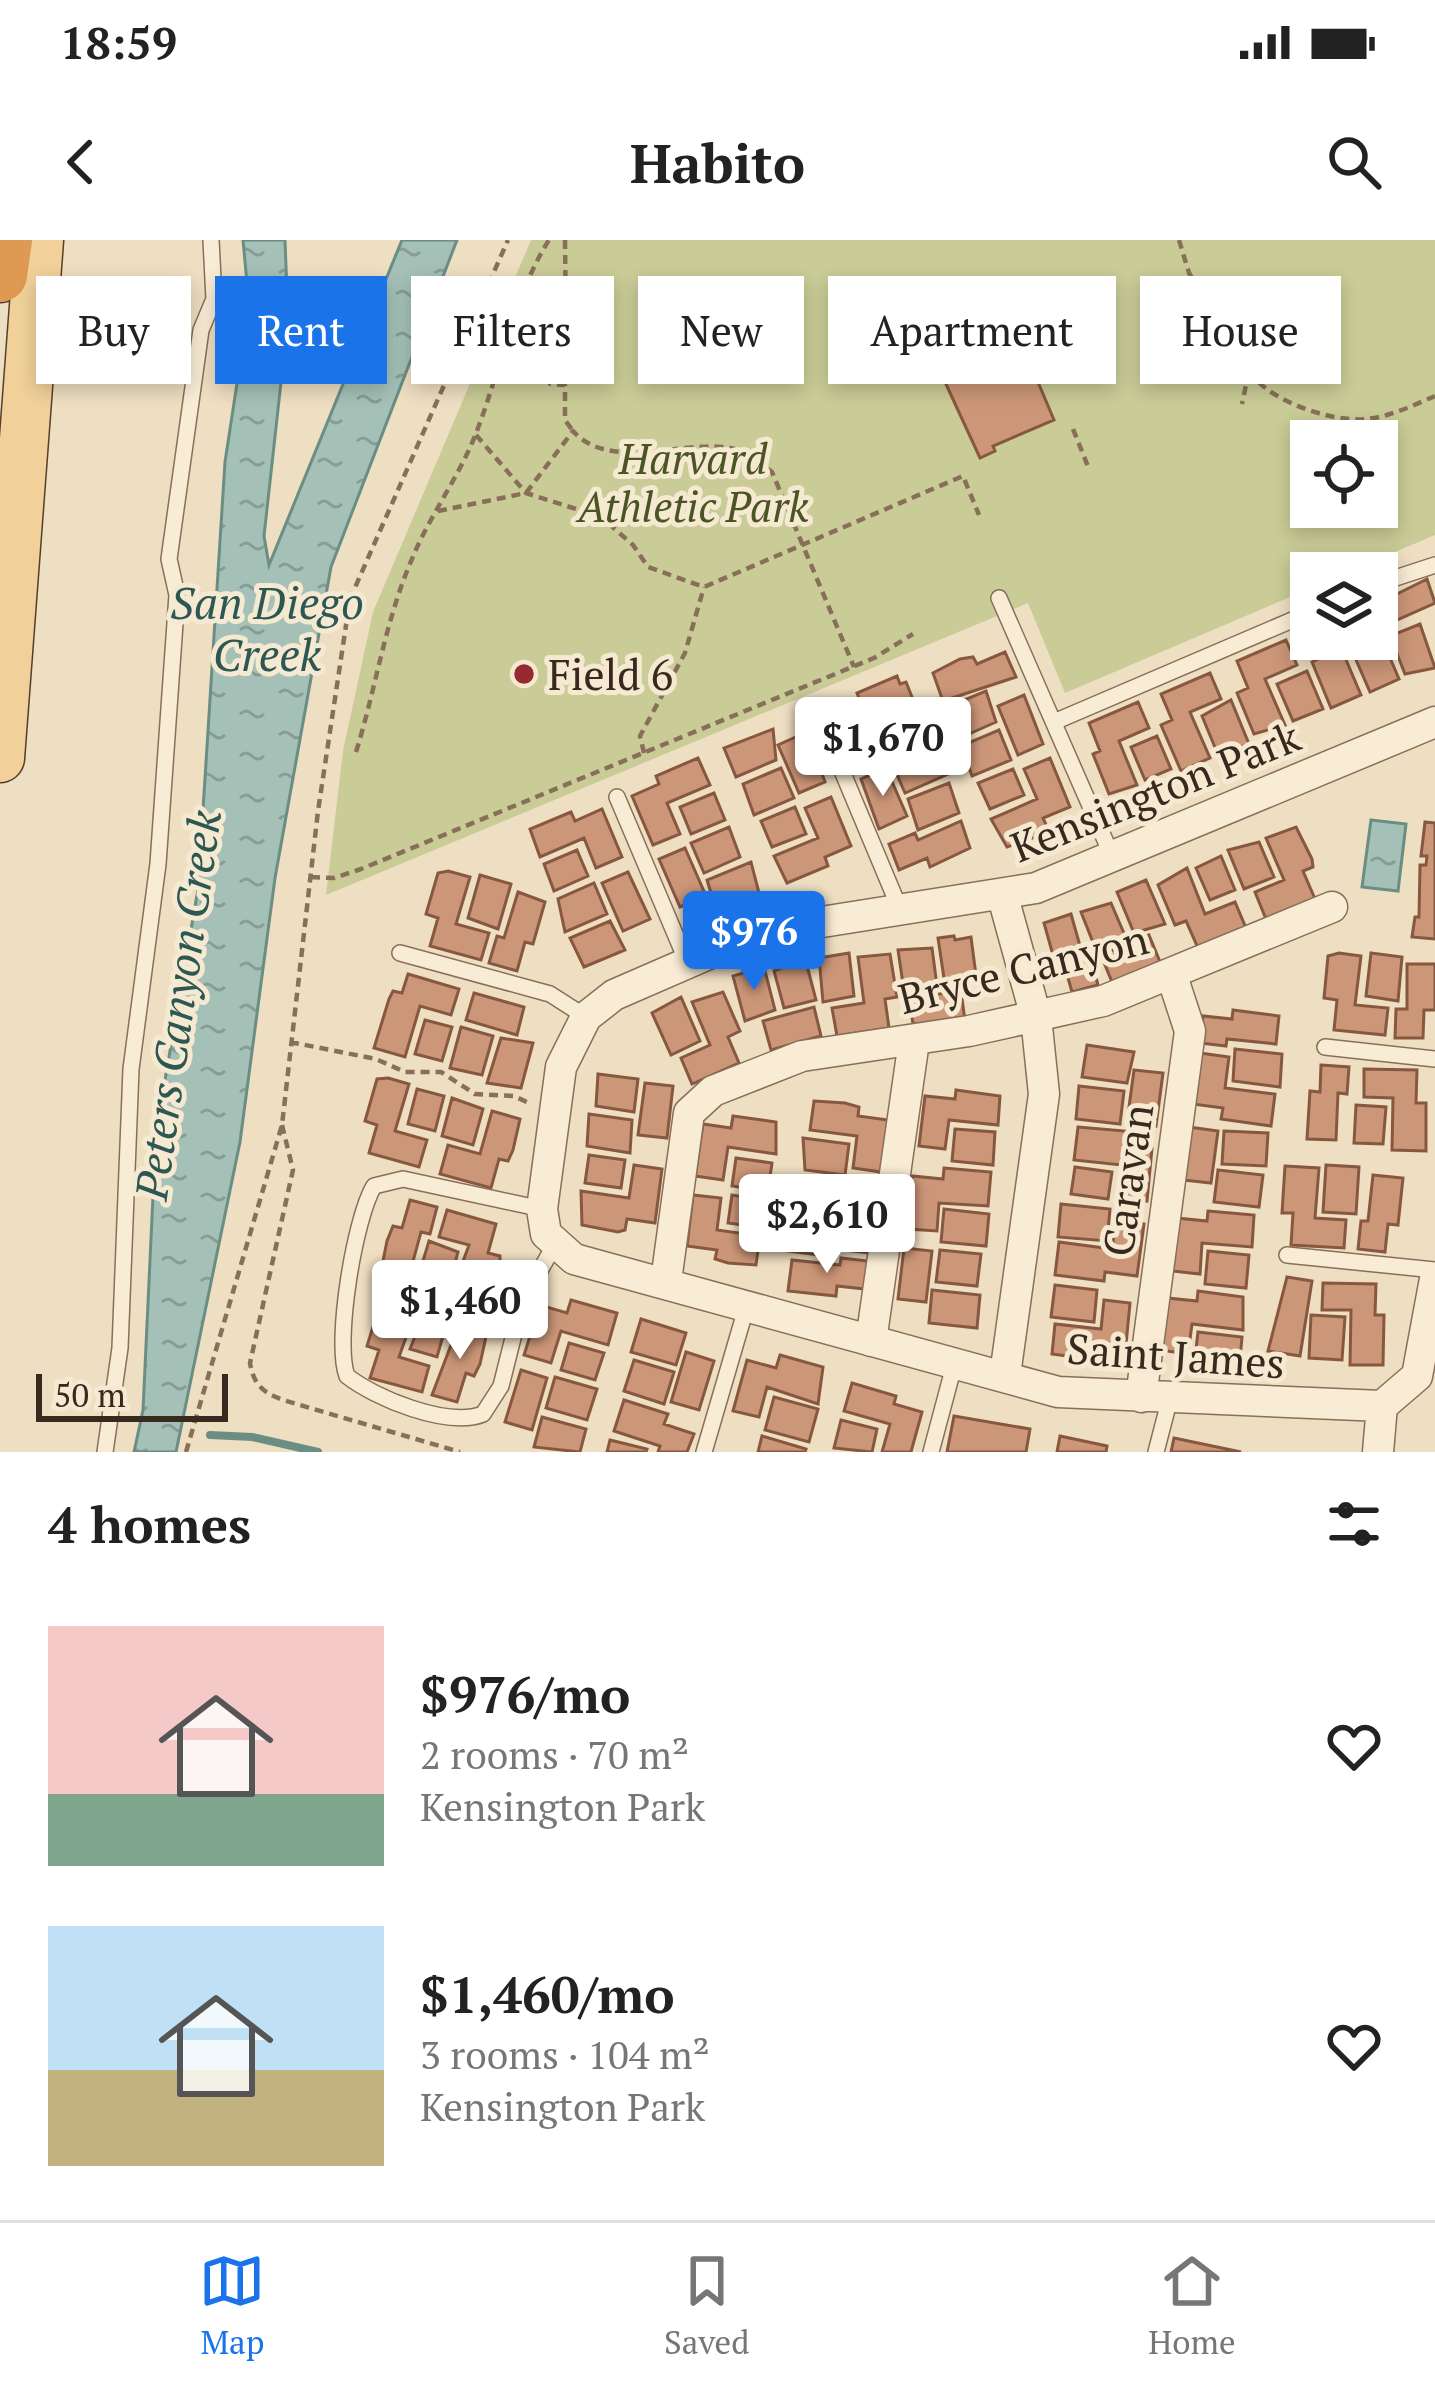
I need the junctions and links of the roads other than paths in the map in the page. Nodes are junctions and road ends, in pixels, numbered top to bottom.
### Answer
1 (5, 240) edge
2 (39, 240) edge
3 (211, 240) edge
4 (0, 275) edge
5 (1435, 565) edge
6 (1398, 577) edge
7 (999, 598) dead end
8 (1290, 621) edge
9 (819, 716) dead end
10 (1054, 722) junction
11 (1435, 722) edge
12 (0, 758) edge
13 (617, 797) dead end
14 (1112, 856) junction
15 (1004, 897) junction
16 (898, 907) junction
17 (1332, 908) dead end
18 (400, 953) dead end
19 (687, 962) junction
20 (1172, 976) junction
21 (586, 1017) junction
22 (1036, 1017) junction
23 (914, 1041) junction
24 (1325, 1047) dead end
25 (1435, 1059) edge
26 (542, 1209) junction
27 (554, 1246) junction
28 (1288, 1256) dead end
29 (1435, 1275) edge
30 (666, 1280) junction
31 (747, 1304) junction
32 (872, 1341) junction
33 (955, 1362) junction
34 (1005, 1375) junction
35 (1155, 1397) junction
36 (1382, 1406) junction
37 (104, 1452) edge
38 (704, 1452) edge
39 (932, 1452) edge
40 (1156, 1452) edge
41 (1378, 1452) edge

1 - 4 highway
2 - 12 main road
3 - 37 lane
5 - 6 lane
7 - 10 lane
8 - 10 lane
9 - 16 lane
10 - 14 lane
11 - 14 street, Kensington Park
13 - 19 lane
14 - 15 street, Kensington Park
15 - 16 street, Kensington Park
15 - 22 street
16 - 19 street, Kensington Park
17 - 20 street, Bryce Canyon
18 - 21 lane
19 - 21 street, Kensington Park
20 - 22 street, Bryce Canyon
20 - 35 street, Caravan
21 - 26 street
22 - 23 street, Bryce Canyon
22 - 34 street
23 - 30 street, Bryce Canyon
23 - 32 street
24 - 25 lane
26 - 27 street
26 - 27 lane
27 - 30 street, Saint James
28 - 29 lane
29 - 36 street
30 - 31 street, Saint James
31 - 32 street, Saint James
31 - 38 lane
32 - 33 street, Saint James
33 - 34 street, Saint James
33 - 39 lane
34 - 35 street, Saint James
35 - 36 street, Saint James
35 - 40 lane
36 - 41 street

